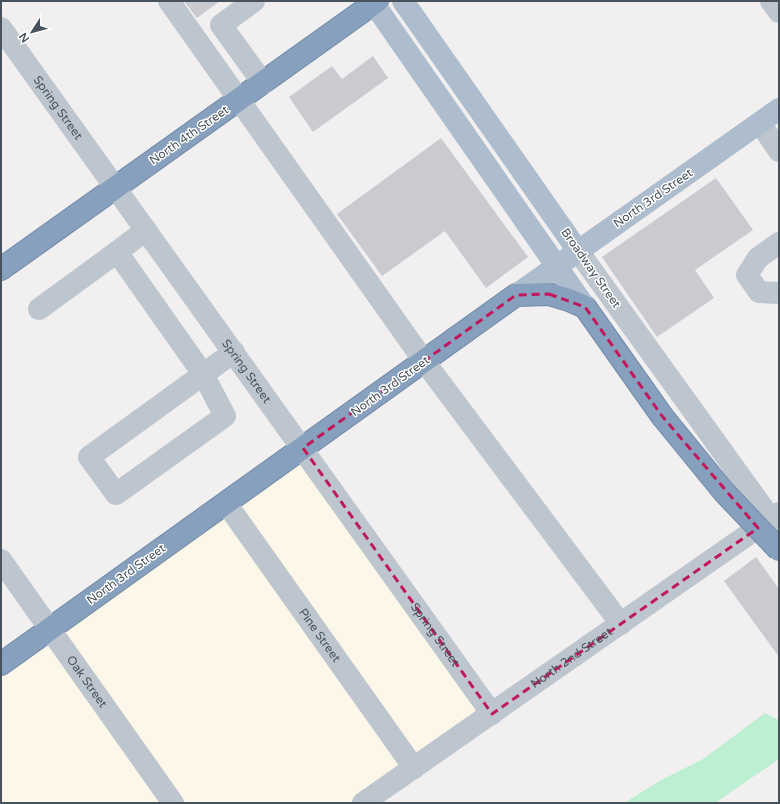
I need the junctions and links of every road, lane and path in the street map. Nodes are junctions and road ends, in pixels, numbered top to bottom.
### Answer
1 (169, 1) edge
2 (254, 1) edge
3 (347, 1) edge
4 (403, 1) edge
5 (771, 1) edge
6 (374, 2) edge
7 (779, 12) edge
8 (341, 26) junction
9 (1, 28) edge
10 (263, 83) junction
11 (239, 99) junction
12 (779, 109) edge
13 (760, 123) junction
14 (779, 150) edge
15 (115, 187) junction
16 (146, 230) junction
17 (779, 243) edge
18 (578, 251) junction
19 (117, 252) junction
20 (556, 267) junction
21 (1, 269) edge
22 (779, 293) edge
23 (516, 295) junction
24 (585, 307) junction
25 (39, 309) dead end
26 (234, 352) junction
27 (424, 361) junction
28 (203, 374) junction
29 (303, 448) junction
30 (226, 503) junction
31 (776, 522) edge
32 (779, 550) edge
33 (1, 560) edge
34 (621, 624) junction
35 (50, 629) junction
36 (1, 664) edge
37 (492, 714) junction
38 (414, 768) junction
39 (173, 803) edge
40 (363, 803) edge

1 - 11 street
2 - 10 street
3 - 8 highway
4 - 18 main road, Broadway Street
5 - 7 street
6 - 8 highway, North 4th Street
6 - 20 main road
8 - 10 highway, North 4th Street
9 - 15 street, Spring Street
10 - 11 highway, North 4th Street
11 - 15 highway, North 4th Street
11 - 27 street
12 - 13 main road, North 3rd Street
13 - 14 street
13 - 18 main road, North 3rd Street
15 - 16 street, Spring Street
15 - 21 highway, North 4th Street
16 - 19 street
16 - 26 street, Spring Street
17 - 22 street
18 - 20 main road, North 3rd Street
18 - 31 street, Broadway Street
19 - 25 street
19 - 28 street
20 - 23 main road, North 3rd Street
20 - 24 main road
23 - 24 highway
23 - 27 highway, North 3rd Street
24 - 32 highway, bridge
26 - 28 street
26 - 29 street, Spring Street
27 - 29 highway, North 3rd Street
27 - 34 street
28 - 28 street
29 - 30 highway, North 3rd Street
29 - 37 street, Spring Street
30 - 35 highway, North 3rd Street
30 - 38 street, Pine Street
31 - 34 street, North 2nd Street
33 - 35 street, Oak Street
34 - 37 street, North 2nd Street
35 - 36 highway, North 3rd Street
35 - 39 street, Oak Street
37 - 38 street, North 2nd Street
38 - 40 street, North 2nd Street

